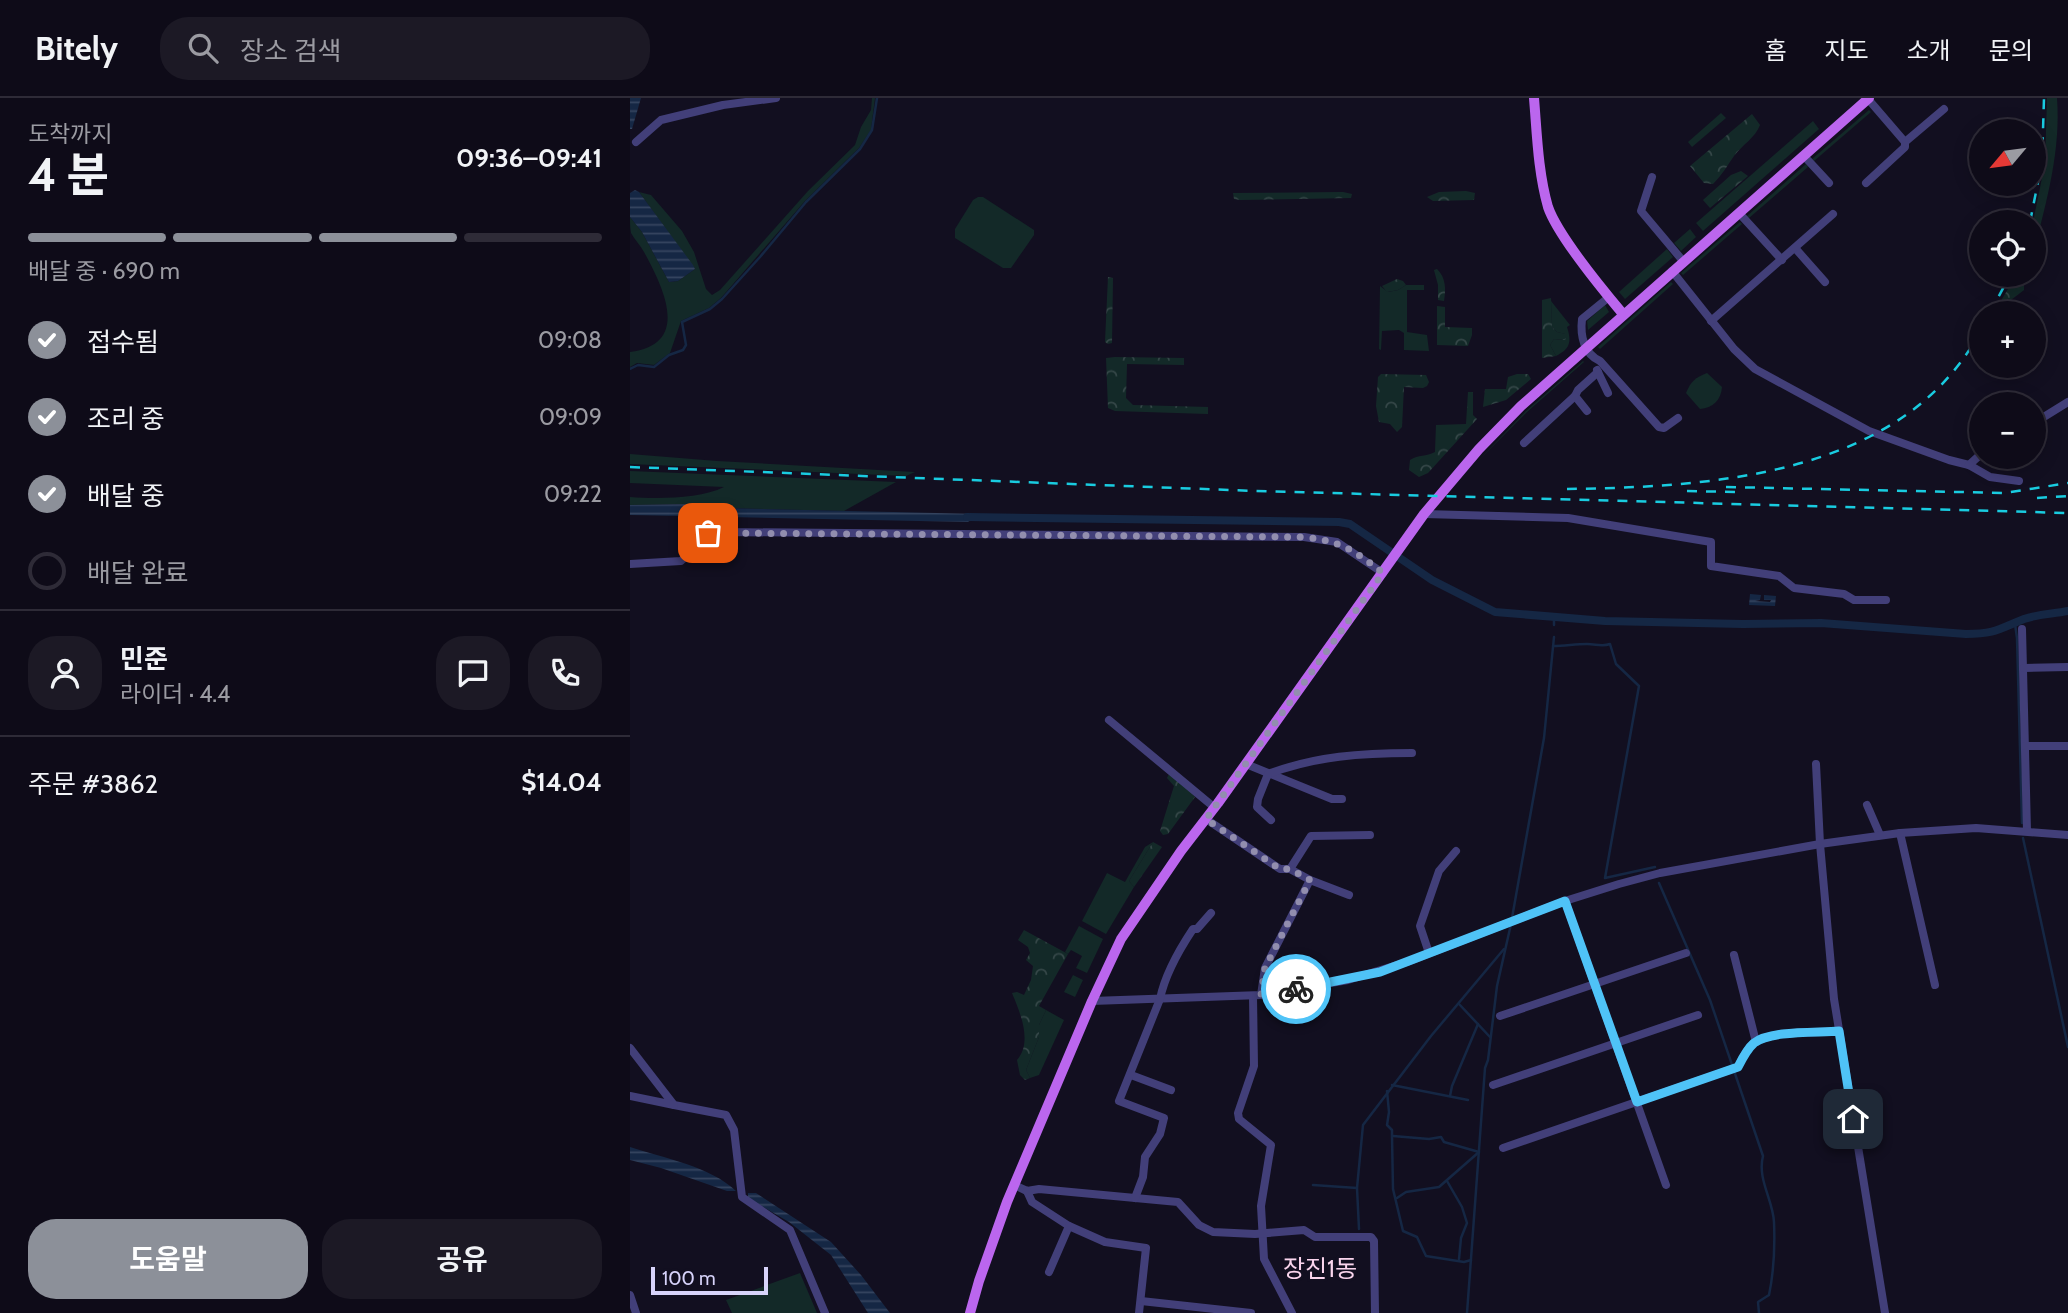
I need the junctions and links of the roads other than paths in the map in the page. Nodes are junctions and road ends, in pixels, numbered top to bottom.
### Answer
1 (776, 98) edge
2 (1534, 98) edge
3 (1869, 99) edge
4 (1944, 109) dead end
5 (636, 142) dead end
6 (1905, 142) junction
7 (1804, 156) junction
8 (1652, 177) dead end
9 (1829, 183) dead end
10 (1866, 183) dead end
11 (1739, 213) junction
12 (1833, 214) dead end
13 (1795, 248) junction
14 (1782, 260) junction
15 (1683, 261) junction
16 (1672, 271) junction
17 (1825, 282) dead end
18 (1609, 297) junction
19 (1623, 314) junction
20 (1711, 321) junction
21 (1589, 352) junction
22 (1598, 372) junction
23 (1608, 393) dead end
24 (1575, 396) junction
25 (2068, 402) edge
26 (1587, 411) dead end
27 (2046, 416) edge
28 (1678, 418) dead end
29 (1524, 443) dead end
30 (1969, 465) edge
31 (1976, 469) edge
32 (2019, 481) dead end
33 (1424, 514) junction
34 (630, 564) edge
35 (1386, 569) junction
36 (1886, 600) dead end
37 (2022, 629) dead end
38 (2068, 667) edge
39 (2024, 668) junction
40 (1109, 720) dead end
41 (2025, 746) junction
42 (2068, 747) edge
43 (1412, 753) dead end
44 (1246, 764) junction
45 (1816, 764) dead end
46 (1268, 774) junction
47 (1342, 799) dead end
48 (1867, 805) dead end
49 (1215, 808) junction
50 (1206, 819) junction
51 (1272, 820) dead end
52 (2027, 831) junction
53 (1900, 833) junction
54 (1370, 835) dead end
55 (1881, 835) junction
56 (2068, 835) edge
57 (1820, 844) junction
58 (1456, 851) dead end
59 (1290, 869) junction
60 (1310, 880) junction
61 (1349, 895) dead end
62 (1565, 901) junction
63 (1211, 913) dead end
64 (1429, 953) junction
65 (1686, 953) dead end
66 (1734, 955) dead end
67 (1594, 983) junction
68 (1935, 985) dead end
69 (1257, 995) junction
70 (1160, 999) junction
71 (1092, 1001) junction
72 (1698, 1015) dead end
73 (1500, 1016) dead end
74 (1839, 1031) junction
75 (1756, 1042) junction
76 (1615, 1043) junction
77 (630, 1048) edge
78 (1130, 1075) junction
79 (1493, 1085) dead end
80 (1171, 1090) dead end
81 (630, 1096) edge
82 (1637, 1102) junction
83 (674, 1105) junction
84 (1503, 1148) dead end
85 (1014, 1185) junction
86 (1666, 1185) dead end
87 (1027, 1191) junction
88 (1135, 1198) junction
89 (1069, 1226) junction
90 (1262, 1233) junction
91 (1049, 1272) dead end
92 (630, 1296) edge
93 (1141, 1301) junction
94 (636, 1313) edge
95 (825, 1313) edge
96 (970, 1313) edge
97 (1139, 1313) edge
98 (1251, 1313) edge
99 (1292, 1313) edge
100 (1376, 1313) edge
101 (1885, 1313) edge

1 - 5 street
2 - 18 main road
3 - 6 street
3 - 7 main road
4 - 6 street
6 - 10 street
7 - 9 street
7 - 11 main road
8 - 15 street
11 - 14 street
11 - 15 main road
12 - 13 street
13 - 14 street
13 - 17 street
14 - 20 street
15 - 16 main road
16 - 19 main road
16 - 20 street
18 - 19 main road
18 - 21 street
19 - 21 main road
20 - 30 street
21 - 22 street
21 - 28 street
21 - 33 main road
22 - 23 street
22 - 24 street
24 - 26 street
24 - 29 street
25 - 27 street
31 - 32 street
33 - 35 main road
33 - 36 street
34 - 35 street
35 - 44 main road
37 - 39 street
38 - 39 street
39 - 41 street
40 - 49 street
41 - 42 street
41 - 52 street
43 - 46 street
44 - 46 street
44 - 49 main road
45 - 57 street
46 - 47 street
46 - 51 street
48 - 55 street
49 - 50 main road
50 - 59 street
50 - 71 main road
52 - 53 street
52 - 56 street
53 - 55 street
53 - 68 street
54 - 59 street
55 - 57 street
57 - 62 street
57 - 74 street
58 - 64 street
59 - 60 street
60 - 61 street
60 - 69 street
62 - 64 street
62 - 67 street
63 - 70 street
64 - 69 street
65 - 67 street
66 - 75 street
67 - 73 street
67 - 76 street
69 - 70 street
69 - 90 street
70 - 71 street
70 - 78 street
71 - 85 main road
72 - 76 street
74 - 75 street
74 - 101 street
75 - 82 street
76 - 79 street
76 - 82 street
77 - 83 street
78 - 80 street
78 - 88 street
81 - 83 street
82 - 84 street
82 - 86 street
83 - 95 street
85 - 87 street
85 - 96 main road
87 - 88 street
87 - 89 street
88 - 90 street
89 - 91 street
89 - 93 street
90 - 99 street
90 - 100 street
92 - 94 street
93 - 97 street
93 - 98 street

